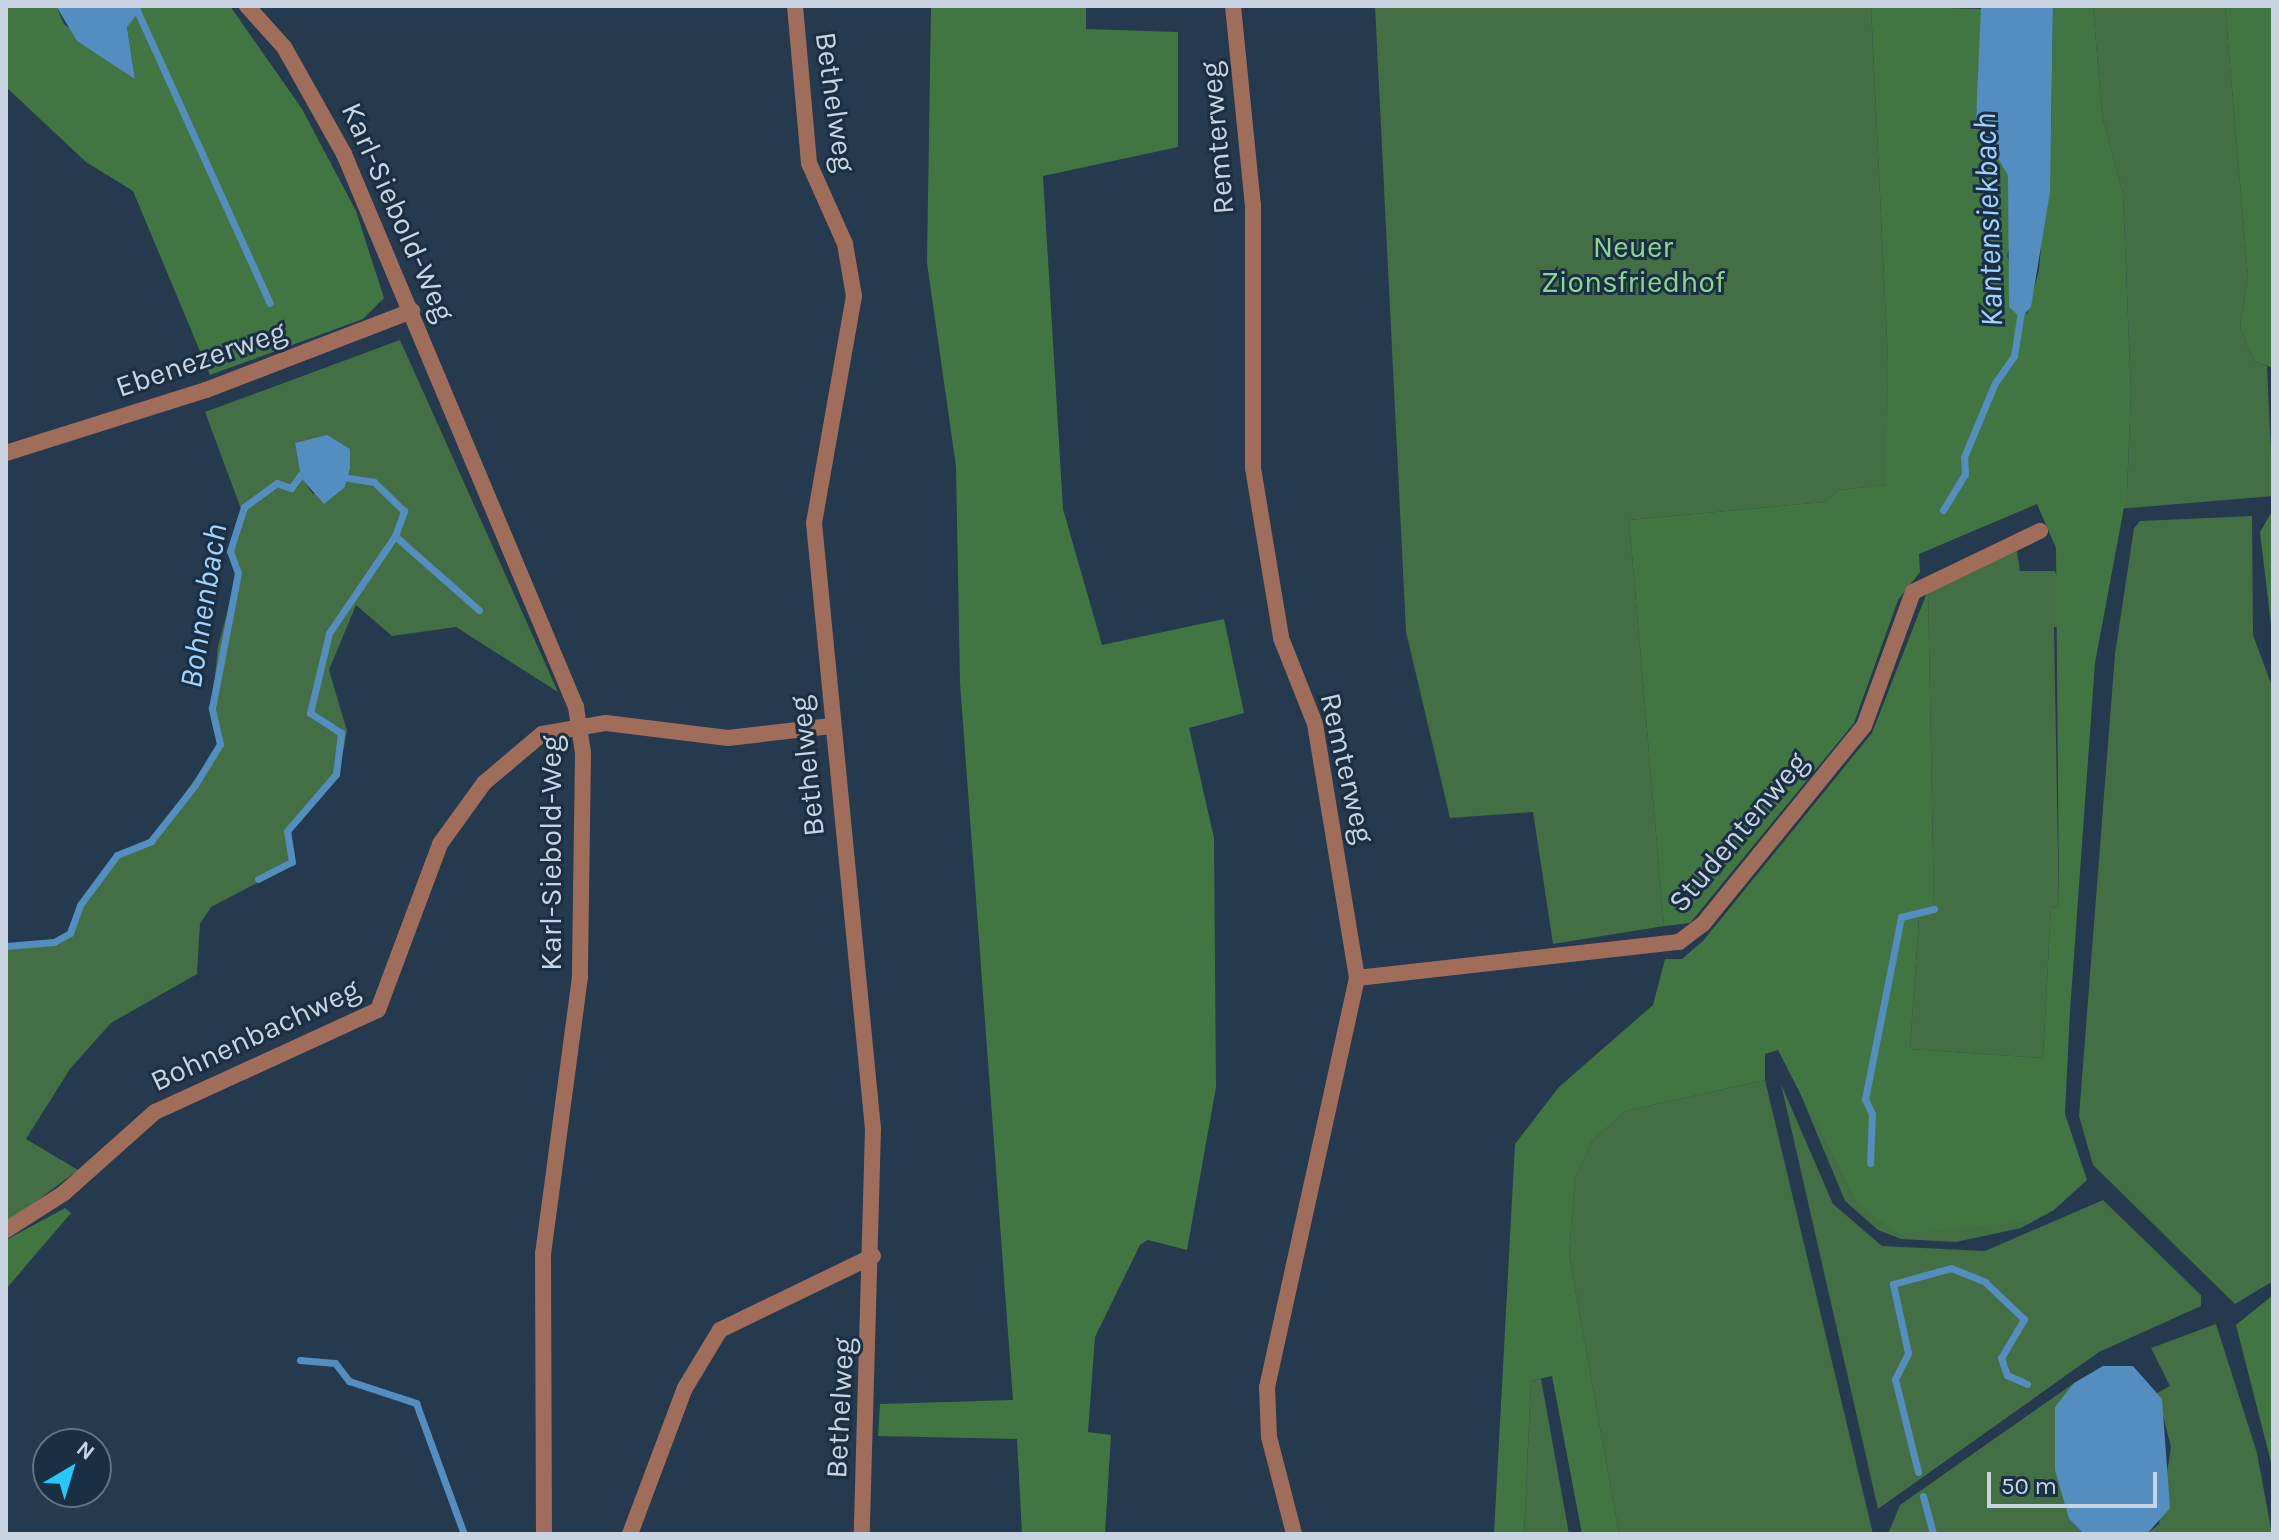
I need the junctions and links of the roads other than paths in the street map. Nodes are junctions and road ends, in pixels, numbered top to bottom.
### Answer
1 (247, 6) edge
2 (795, 6) edge
3 (1233, 6) edge
4 (412, 311) junction
5 (6, 453) edge
6 (2040, 531) dead end
7 (579, 723) junction
8 (831, 726) junction
9 (1357, 978) junction
10 (6, 1230) edge
11 (873, 1256) junction
12 (544, 1534) edge
13 (630, 1534) edge
14 (862, 1534) edge
15 (1294, 1534) edge

1 - 4 street, Karl-Siebold-Weg
2 - 8 street, Bethelweg
3 - 9 street, Remterweg
4 - 5 street, Ebenezerweg
4 - 7 street, Karl-Siebold-Weg
6 - 9 street, Studentenweg
7 - 8 street, Bohnenbachweg
7 - 10 street, Bohnenbachweg
7 - 12 street, Karl-Siebold-Weg
8 - 11 street, Bethelweg
9 - 15 street, Remterweg
11 - 13 street
11 - 14 street, Bethelweg

